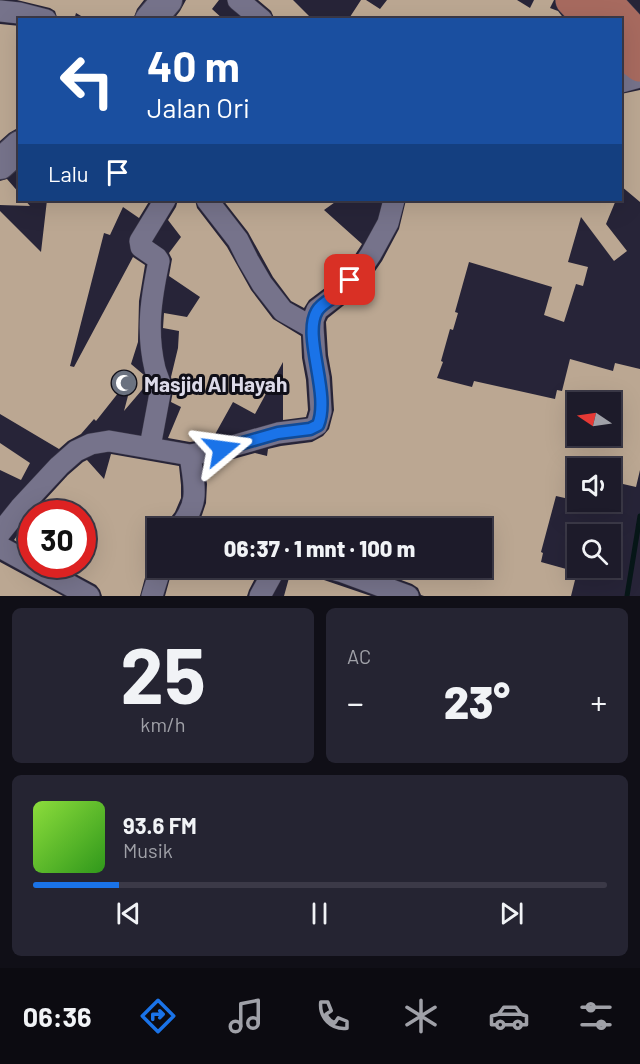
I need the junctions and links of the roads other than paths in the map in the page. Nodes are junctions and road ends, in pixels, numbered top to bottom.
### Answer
1 (167, 0) edge
2 (238, 0) edge
3 (572, 0) edge
4 (604, 0) edge
5 (0, 11) edge
6 (38, 18) edge
7 (152, 18) edge
8 (260, 18) edge
9 (589, 18) edge
10 (621, 18) edge
11 (622, 20) edge
12 (640, 39) edge
13 (622, 51) edge
14 (640, 65) edge
15 (640, 77) edge
16 (622, 82) edge
17 (18, 148) edge
18 (0, 164) edge
19 (164, 201) edge
20 (208, 201) edge
21 (394, 201) edge
22 (312, 328) junction
23 (150, 447) junction
24 (190, 455) junction
25 (185, 518) edge
26 (0, 533) edge
27 (0, 547) edge
28 (158, 578) edge
29 (270, 578) edge
30 (359, 578) edge
31 (89, 596) edge
32 (152, 596) edge
33 (260, 596) edge
34 (408, 596) edge

1 - 7 street
2 - 8 street
3 - 9 main road
4 - 10 main road
5 - 6 street
11 - 12 main road
13 - 14 main road
15 - 16 street
17 - 18 street
19 - 23 street
20 - 22 street
21 - 22 street
22 - 24 street
23 - 24 street
23 - 26 street
24 - 25 street
27 - 31 street
28 - 32 street
29 - 33 street
30 - 34 street

